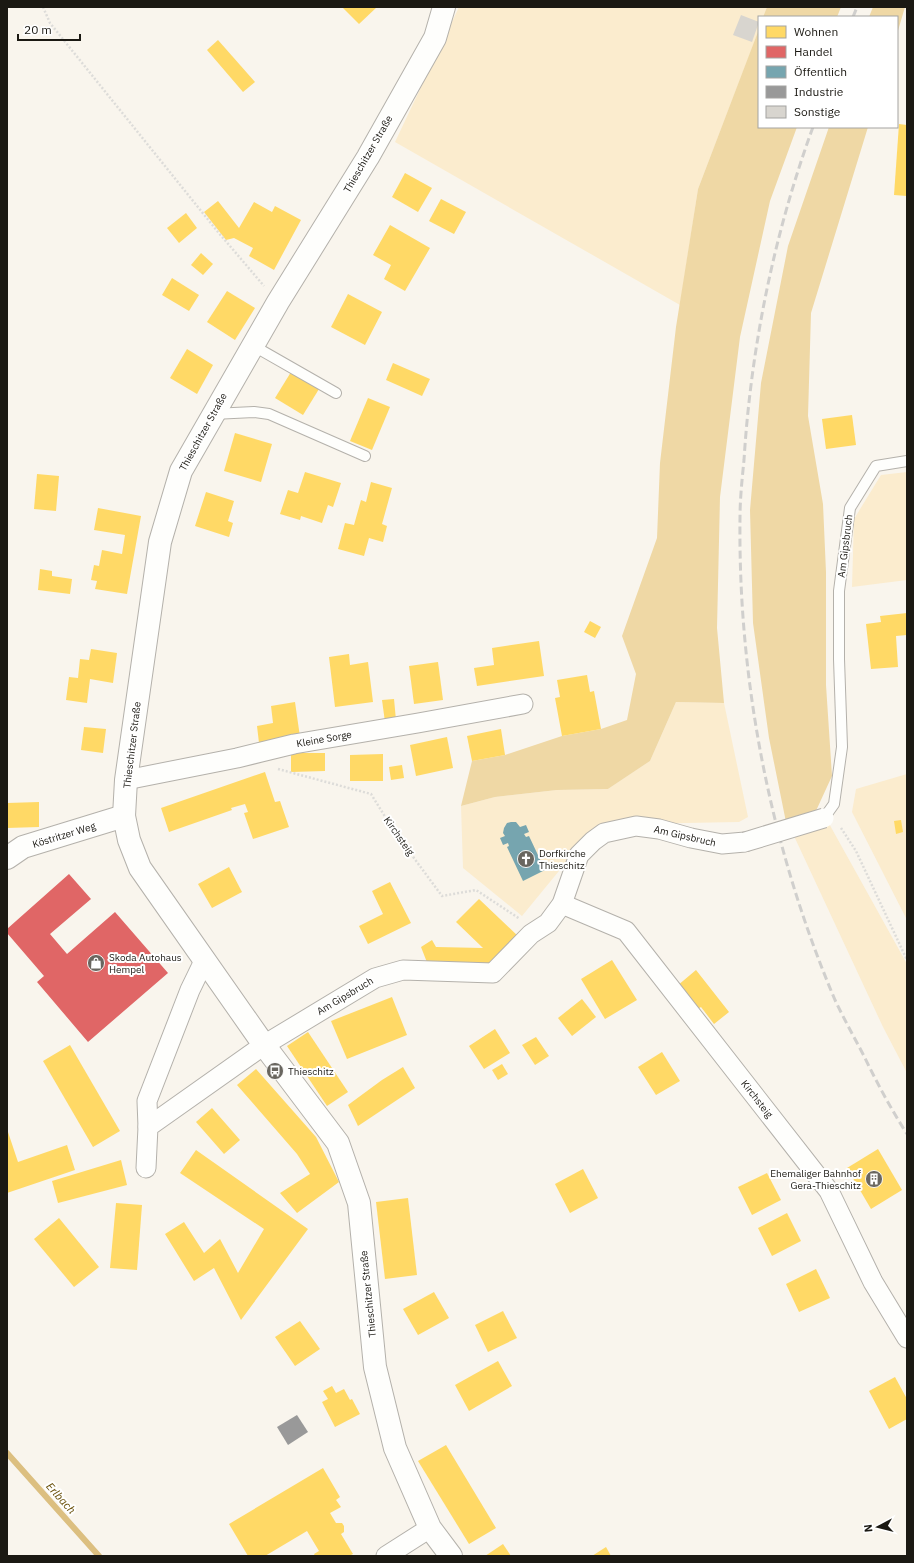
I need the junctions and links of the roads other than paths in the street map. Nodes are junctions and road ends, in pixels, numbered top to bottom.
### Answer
1 (444, 7) edge
2 (252, 345) junction
3 (336, 393) dead end
4 (213, 414) junction
5 (365, 456) dead end
6 (907, 461) edge
7 (523, 704) dead end
8 (126, 780) junction
9 (124, 816) junction
10 (826, 816) joint
11 (7, 858) edge
12 (562, 904) junction
13 (205, 959) junction
14 (264, 1045) junction
15 (148, 1127) junction
16 (146, 1168) dead end
17 (907, 1338) edge
18 (430, 1528) junction
19 (386, 1556) edge
20 (451, 1556) edge

1 - 2 main road, Thieschitzer Straße
2 - 3 lane
2 - 4 main road, Thieschitzer Straße
4 - 5 lane
4 - 8 main road, Thieschitzer Straße
6 - 10 lane, Am Gipsbruch
7 - 8 street, Kleine Sorge
8 - 9 main road, Thieschitzer Straße
9 - 11 main road, Köstritzer Weg
9 - 13 main road, Thieschitzer Straße
10 - 12 street, Am Gipsbruch, bridge
12 - 14 street, Am Gipsbruch
12 - 17 street, Kirchsteig
13 - 14 main road, Thieschitzer Straße
13 - 15 street
14 - 15 street
14 - 18 main road, Thieschitzer Straße
15 - 16 street
18 - 19 street
18 - 20 main road, Thieschitzer Straße

